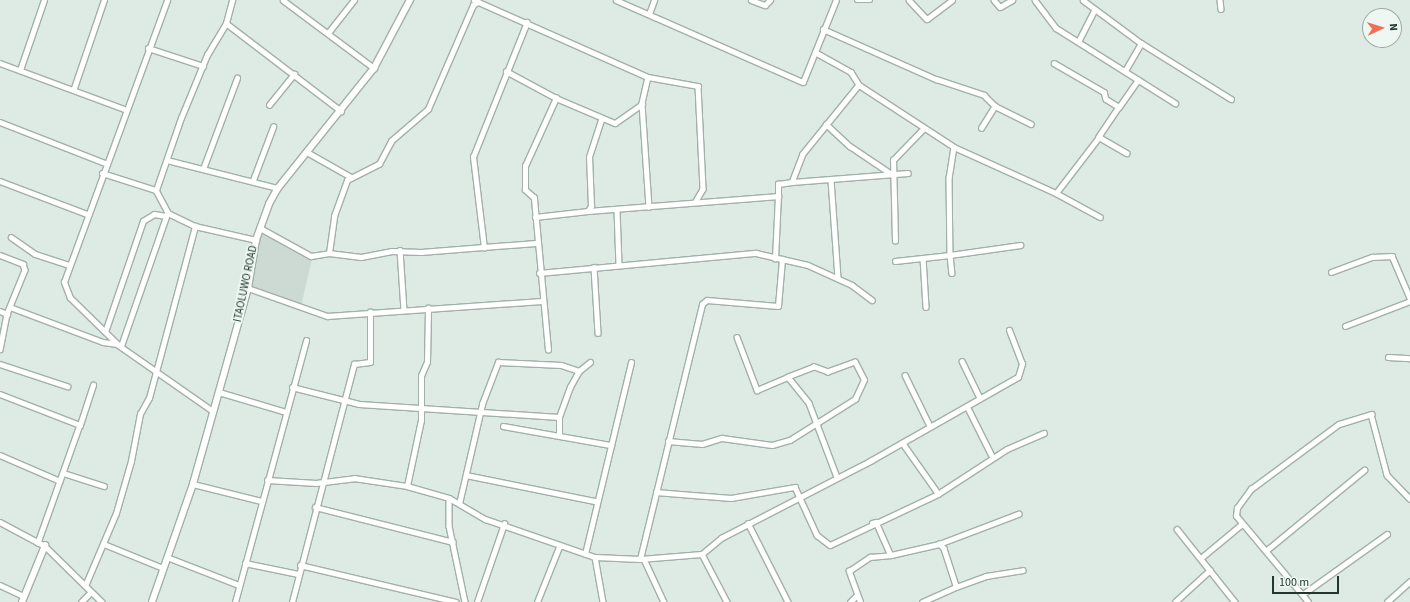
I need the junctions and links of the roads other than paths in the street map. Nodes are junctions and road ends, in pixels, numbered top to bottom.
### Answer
1 (44, 0) edge
2 (104, 0) edge
3 (167, 0) edge
4 (232, 0) edge
5 (284, 0) edge
6 (354, 0) edge
7 (410, 0) edge
8 (616, 0) edge
9 (654, 0) edge
10 (751, 0) edge
11 (770, 0) edge
12 (836, 0) edge
13 (857, 0) edge
14 (870, 0) edge
15 (909, 0) edge
16 (952, 0) edge
17 (994, 0) edge
18 (1012, 0) edge
19 (1035, 0) edge
20 (1082, 0) edge
21 (1220, 0) edge
22 (476, 1) edge
23 (1221, 9) dead end
24 (1094, 10) junction
25 (649, 14) junction
26 (527, 22) junction
27 (226, 23) junction
28 (823, 29) junction
29 (328, 33) junction
30 (1078, 42) junction
31 (1141, 43) junction
32 (148, 48) junction
33 (815, 52) junction
34 (1054, 63) dead end
35 (1, 65) edge
36 (203, 66) junction
37 (374, 68) junction
38 (20, 70) junction
39 (506, 71) junction
40 (1125, 71) junction
41 (294, 74) junction
42 (648, 77) junction
43 (237, 78) dead end
44 (1138, 80) junction
45 (859, 84) junction
46 (74, 88) junction
47 (556, 98) junction
48 (1231, 99) dead end
49 (1175, 103) dead end
50 (642, 104) junction
51 (270, 105) dead end
52 (995, 106) junction
53 (1118, 107) junction
54 (126, 110) junction
55 (340, 111) junction
56 (601, 120) junction
57 (0, 122) edge
58 (826, 124) junction
59 (1031, 124) dead end
60 (273, 127) dead end
61 (981, 128) dead end
62 (923, 129) junction
63 (1099, 137) junction
64 (954, 147) junction
65 (307, 152) junction
66 (1127, 153) dead end
67 (167, 160) junction
68 (105, 163) junction
69 (203, 169) junction
70 (102, 173) junction
71 (890, 173) junction
72 (908, 173) dead end
73 (351, 177) junction
74 (253, 180) junction
75 (831, 180) junction
76 (0, 181) edge
77 (792, 182) junction
78 (278, 188) junction
79 (156, 190) junction
80 (1056, 193) junction
81 (778, 196) junction
82 (696, 201) junction
83 (649, 207) junction
84 (617, 210) junction
85 (588, 211) junction
86 (87, 214) junction
87 (167, 214) junction
88 (535, 217) junction
89 (1100, 218) dead end
90 (194, 226) junction
91 (262, 229) junction
92 (11, 237) dead end
93 (256, 240) junction
94 (895, 241) dead end
95 (536, 242) junction
96 (1020, 245) dead end
97 (484, 248) junction
98 (400, 250) junction
99 (329, 253) junction
100 (0, 255) edge
101 (950, 255) junction
102 (922, 258) junction
103 (775, 259) junction
104 (782, 259) junction
105 (895, 261) dead end
106 (619, 264) junction
107 (68, 265) junction
108 (594, 267) junction
109 (1331, 272) dead end
110 (539, 273) junction
111 (952, 273) dead end
112 (838, 278) junction
113 (248, 288) junction
114 (1410, 298) edge
115 (872, 300) dead end
116 (541, 301) junction
117 (1410, 301) edge
118 (926, 306) dead end
119 (10, 307) junction
120 (428, 308) junction
121 (404, 310) junction
122 (0, 311) edge
123 (370, 312) junction
124 (7, 314) junction
125 (1345, 326) dead end
126 (1008, 330) dead end
127 (105, 332) junction
128 (598, 333) dead end
129 (737, 337) dead end
130 (306, 340) dead end
131 (119, 345) junction
132 (0, 349) edge
133 (548, 350) dead end
134 (1388, 357) dead end
135 (1410, 358) edge
136 (962, 361) dead end
137 (590, 362) dead end
138 (631, 362) dead end
139 (0, 364) edge
140 (579, 371) junction
141 (155, 373) junction
142 (905, 376) dead end
143 (788, 377) junction
144 (93, 385) dead end
145 (67, 386) dead end
146 (292, 387) junction
147 (219, 392) junction
148 (0, 394) edge
149 (980, 398) junction
150 (344, 400) junction
151 (967, 406) junction
152 (421, 409) junction
153 (481, 410) junction
154 (213, 411) junction
155 (286, 412) junction
156 (559, 417) junction
157 (80, 425) junction
158 (815, 425) junction
159 (503, 426) dead end
160 (930, 426) junction
161 (1044, 433) dead end
162 (559, 436) junction
163 (668, 441) junction
164 (902, 443) junction
165 (611, 446) junction
166 (0, 455) edge
167 (993, 458) junction
168 (1364, 470) dead end
169 (63, 473) junction
170 (466, 474) junction
171 (837, 477) junction
172 (60, 480) junction
173 (267, 480) junction
174 (321, 482) junction
175 (192, 484) junction
176 (104, 486) dead end
177 (407, 486) junction
178 (656, 492) junction
179 (938, 494) junction
180 (449, 498) junction
181 (798, 498) junction
182 (1410, 499) edge
183 (261, 500) junction
184 (595, 501) junction
185 (459, 504) junction
186 (315, 507) junction
187 (1018, 514) dead end
188 (0, 522) edge
189 (748, 523) junction
190 (504, 524) junction
191 (1242, 524) junction
192 (865, 525) junction
193 (1177, 529) dead end
194 (1387, 534) dead end
195 (453, 542) junction
196 (38, 543) junction
197 (104, 544) junction
198 (938, 544) junction
199 (45, 546) junction
200 (559, 547) junction
201 (1267, 550) junction
202 (585, 554) junction
203 (702, 554) junction
204 (891, 555) junction
205 (167, 557) junction
206 (595, 557) junction
207 (1201, 558) junction
208 (642, 559) junction
209 (245, 563) junction
210 (300, 565) junction
211 (163, 568) junction
212 (1023, 570) dead end
213 (1210, 570) junction
214 (298, 574) junction
215 (1410, 581) edge
216 (0, 585) edge
217 (239, 585) junction
218 (85, 586) junction
219 (956, 587) junction
220 (90, 592) junction
221 (1303, 594) junction
222 (600, 596) junction
223 (856, 596) junction
224 (23, 599) edge
225 (81, 602) edge
226 (102, 602) edge
227 (152, 602) edge
228 (235, 602) edge
229 (292, 602) edge
230 (456, 602) edge
231 (465, 602) edge
232 (477, 602) edge
233 (537, 602) edge
234 (597, 602) edge
235 (603, 602) edge
236 (664, 602) edge
237 (727, 602) edge
238 (788, 602) edge
239 (850, 602) edge
240 (860, 602) edge
241 (922, 602) edge
242 (1175, 602) edge
243 (1235, 602) edge
244 (1308, 602) edge
245 (1387, 602) edge

1 - 38 street
2 - 46 street
3 - 32 street
4 - 27 street
5 - 29 street
6 - 29 street
7 - 37 street, ITAOLUWO ROAD
8 - 25 street
9 - 25 street
10 - 11 street
12 - 28 street
13 - 14 street
15 - 16 street
17 - 18 street
19 - 30 street
20 - 24 street
21 - 23 street
22 - 26 street
22 - 73 street
24 - 30 street
24 - 31 street
25 - 33 street
26 - 39 street
26 - 42 street
27 - 36 street
27 - 41 street
28 - 33 street
28 - 52 street
29 - 37 street
30 - 40 street
31 - 40 street
31 - 48 street
32 - 36 street
32 - 54 street
33 - 45 street
34 - 53 street
35 - 38 street
36 - 67 street
37 - 55 street, ITAOLUWO ROAD
38 - 46 street
39 - 47 street
39 - 97 street
40 - 44 street
41 - 51 street
41 - 55 street
42 - 50 street
42 - 82 street
43 - 69 street
44 - 49 street
44 - 53 street
45 - 58 street
45 - 62 street
46 - 54 street
47 - 56 street
47 - 88 street
50 - 56 street
50 - 83 street
52 - 59 street
52 - 61 street
53 - 63 street
54 - 68 street
55 - 65 street, ITAOLUWO ROAD
56 - 85 street
57 - 68 street
58 - 71 street
58 - 77 street
60 - 74 street
62 - 64 street
62 - 71 street
63 - 66 street
63 - 80 street
64 - 80 street
64 - 101 street
65 - 73 street
65 - 78 street, ITAOLUWO ROAD
67 - 69 street
67 - 79 street
68 - 70 street
69 - 74 street
70 - 79 street
70 - 86 street
71 - 72 street
71 - 75 street
71 - 94 street
73 - 99 street
74 - 78 street
75 - 77 street
75 - 112 street
76 - 86 street
77 - 81 street
78 - 91 street, ITAOLUWO ROAD
79 - 87 street
80 - 89 street
81 - 82 street
81 - 103 street
82 - 83 street
83 - 84 street
84 - 85 street
84 - 106 street
85 - 88 street
86 - 107 street
87 - 90 street
87 - 127 street
87 - 131 street
88 - 95 street
90 - 93 street
90 - 141 street
91 - 93 street, ITAOLUWO ROAD
91 - 99 street
92 - 107 street
93 - 113 street, ITAOLUWO ROAD
95 - 97 street
95 - 110 street
96 - 101 street
97 - 98 street
98 - 99 street
98 - 121 street
100 - 119 street
101 - 102 street
101 - 111 street
102 - 105 street
102 - 118 street
103 - 104 street
103 - 106 street
104 - 112 street
104 - 163 street
106 - 108 street
107 - 127 street
108 - 110 street
108 - 128 street
109 - 114 street
110 - 116 street
112 - 115 street
113 - 123 street
113 - 147 street, ITAOLUWO ROAD
116 - 120 street
116 - 133 street
117 - 125 street
119 - 124 street
119 - 131 street
120 - 121 street
120 - 152 street
121 - 123 street
122 - 124 street
123 - 150 street
124 - 132 street
126 - 149 street
127 - 131 street
129 - 143 street
130 - 146 street
131 - 141 street
134 - 135 street
136 - 149 street
137 - 140 street
138 - 165 street
139 - 145 street
140 - 153 street
140 - 156 street
141 - 154 street
141 - 197 street
142 - 160 street
143 - 158 street
143 - 158 street
144 - 157 street
146 - 150 street
146 - 155 street
147 - 154 street, ITAOLUWO ROAD
147 - 155 street
148 - 157 street
149 - 151 street
150 - 152 street
150 - 174 street
151 - 160 street
151 - 167 street
152 - 153 street
152 - 177 street
153 - 156 street
153 - 170 street
154 - 175 street, ITAOLUWO ROAD
155 - 173 street
156 - 162 street
157 - 169 street
158 - 163 street
158 - 171 street
159 - 162 street
160 - 164 street
161 - 167 street
162 - 165 street
163 - 178 street
164 - 171 street
164 - 179 street
165 - 184 street
166 - 172 street
167 - 179 street
168 - 201 street
169 - 172 street
169 - 176 street
170 - 184 street
170 - 185 street
171 - 181 street
172 - 196 street
173 - 174 street
173 - 183 street
174 - 177 street
174 - 186 street
175 - 183 street
175 - 205 street, ITAOLUWO ROAD
177 - 180 street
178 - 181 street
178 - 208 street
179 - 192 street
180 - 185 street
180 - 195 street
181 - 189 street
181 - 192 street
182 - 191 street
183 - 209 street
184 - 202 street
185 - 190 street
186 - 195 street
186 - 210 street
187 - 198 street
188 - 196 street
189 - 203 street
189 - 238 street
190 - 200 street
190 - 232 street
191 - 201 street
191 - 207 street
192 - 204 street
193 - 207 street
194 - 221 street
195 - 231 street
196 - 199 street
197 - 211 street
197 - 218 street
198 - 204 street
198 - 219 street
199 - 218 street
199 - 224 street
200 - 202 street
200 - 233 street
201 - 221 street
202 - 206 street
203 - 208 street
203 - 237 street
204 - 223 street
205 - 211 street, ITAOLUWO ROAD
205 - 217 street
206 - 208 street
206 - 222 street
207 - 213 street
208 - 236 street
209 - 214 street
209 - 217 street
210 - 214 street
210 - 230 street
211 - 227 street, ITAOLUWO ROAD
212 - 219 street
213 - 242 street
213 - 243 street
214 - 229 street
215 - 245 street
216 - 224 street
217 - 228 street
218 - 220 street
219 - 241 street
220 - 225 street
220 - 226 street
221 - 244 street
222 - 234 street
222 - 235 street
223 - 239 street
223 - 240 street

